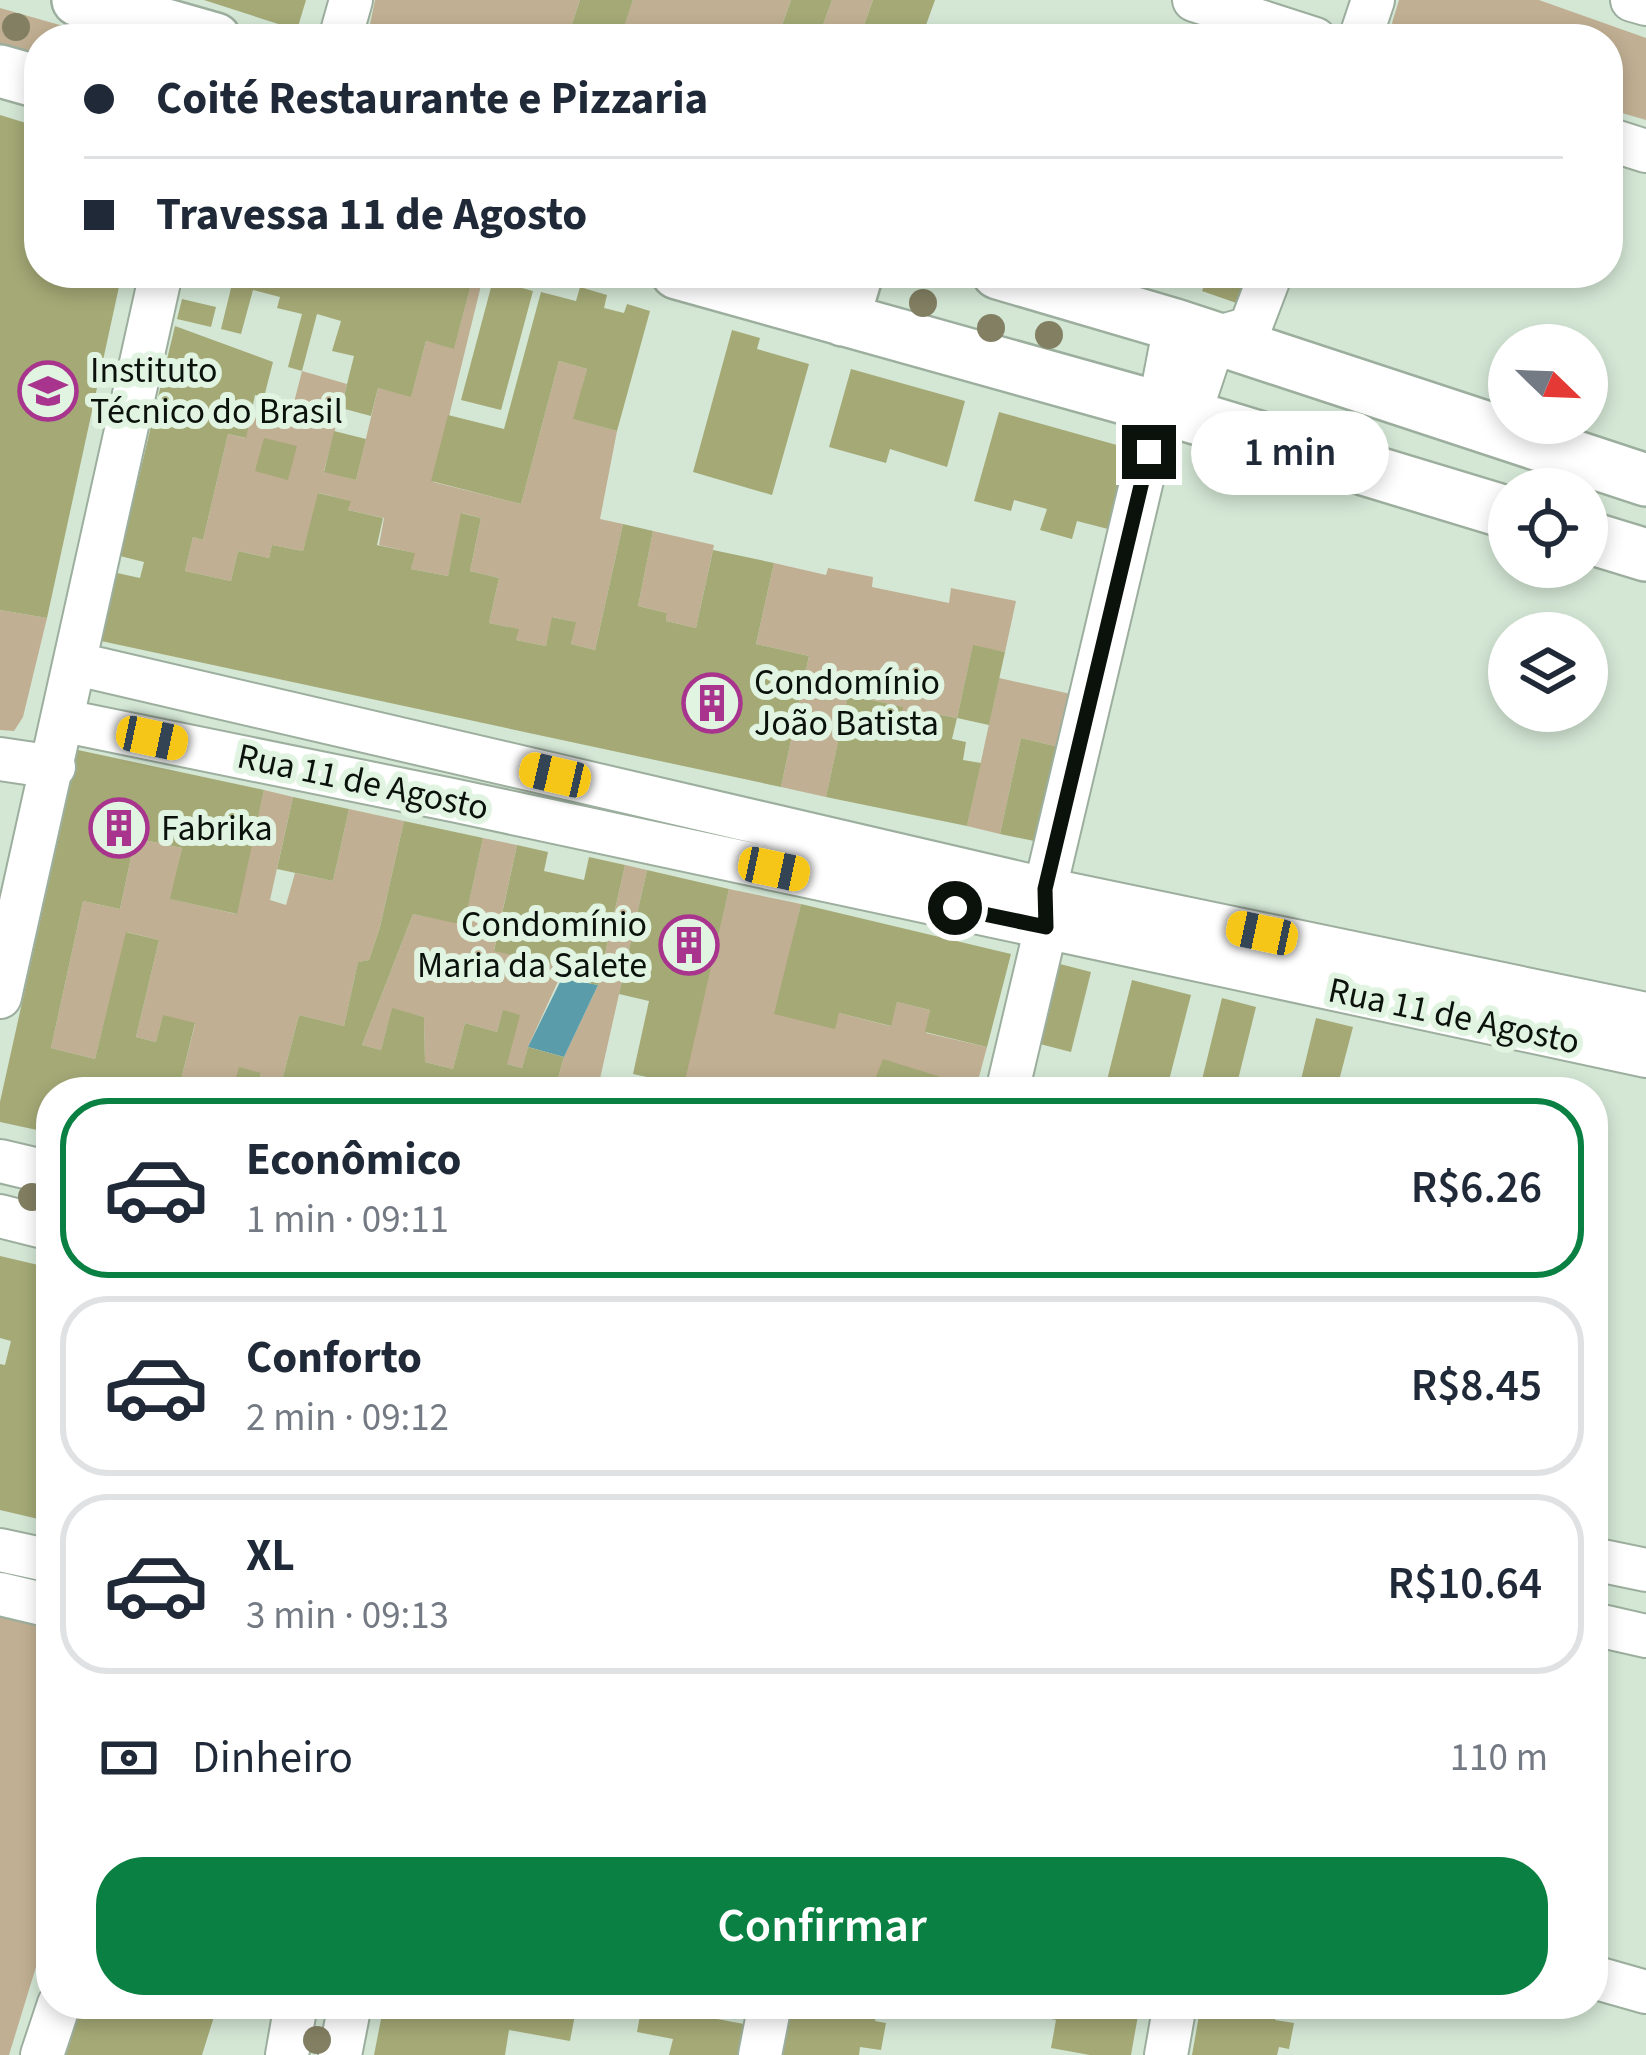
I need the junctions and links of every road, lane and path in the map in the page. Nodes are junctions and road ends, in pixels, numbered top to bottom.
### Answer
1 (78, 0) edge
2 (1195, 0) edge
3 (1632, 0) edge
4 (1646, 4) edge
5 (162, 24) edge
6 (1269, 24) edge
7 (158, 288) edge
8 (789, 288) edge
9 (1049, 288) edge
10 (1265, 288) edge
11 (850, 296) edge
12 (1195, 331) junction
13 (1174, 412) junction
14 (1646, 480) edge
15 (1488, 507) edge
16 (1608, 542) edge
17 (1645, 552) edge
18 (77, 664) junction
19 (64, 721) junction
20 (466, 755) junction
21 (0, 759) edge
22 (54, 766) junction
23 (457, 801) junction
24 (1046, 908) junction
25 (1436, 968) junction
26 (0, 998) edge
27 (1433, 1012) junction
28 (1636, 1033) edge
29 (1010, 1077) edge
30 (0, 1161) edge
31 (36, 1169) edge
32 (0, 1216) edge
33 (36, 1225) edge
34 (0, 1550) edge
35 (36, 1558) edge
36 (1608, 1561) edge
37 (1646, 1570) edge
38 (0, 1594) edge
39 (36, 1602) edge
40 (1608, 1627) edge
41 (1646, 1636) edge
42 (1608, 1981) edge
43 (1646, 1991) edge
44 (54, 2019) edge
45 (293, 2019) edge
46 (347, 2019) edge
47 (767, 2019) edge
48 (1172, 2019) edge
49 (43, 2055) edge
50 (287, 2055) edge
51 (340, 2055) edge
52 (760, 2055) edge
53 (1166, 2055) edge

1 - 5 street
2 - 6 street
3 - 4 street
7 - 18 street
8 - 11 street
9 - 12 street
10 - 12 street
11 - 13 street
12 - 13 street
12 - 14 street
13 - 15 street
13 - 24 street
16 - 17 street
18 - 19 street
18 - 20 street, Rua 11 de Agosto
19 - 22 street
19 - 23 street, Rua 11 de Agosto
20 - 23 street
20 - 24 street, Rua 11 de Agosto
21 - 22 street
22 - 26 street
23 - 24 street, Rua 11 de Agosto
24 - 25 street, Rua 11 de Agosto
24 - 27 street, Rua 11 de Agosto
24 - 29 street
25 - 27 street
25 - 28 street, Rua 11 de Agosto
27 - 28 street, Rua 11 de Agosto
30 - 31 street
32 - 33 street
34 - 35 street
36 - 37 street
38 - 39 street
40 - 41 street
42 - 43 street
44 - 49 street
45 - 50 street
46 - 51 street
47 - 52 street
48 - 53 street

